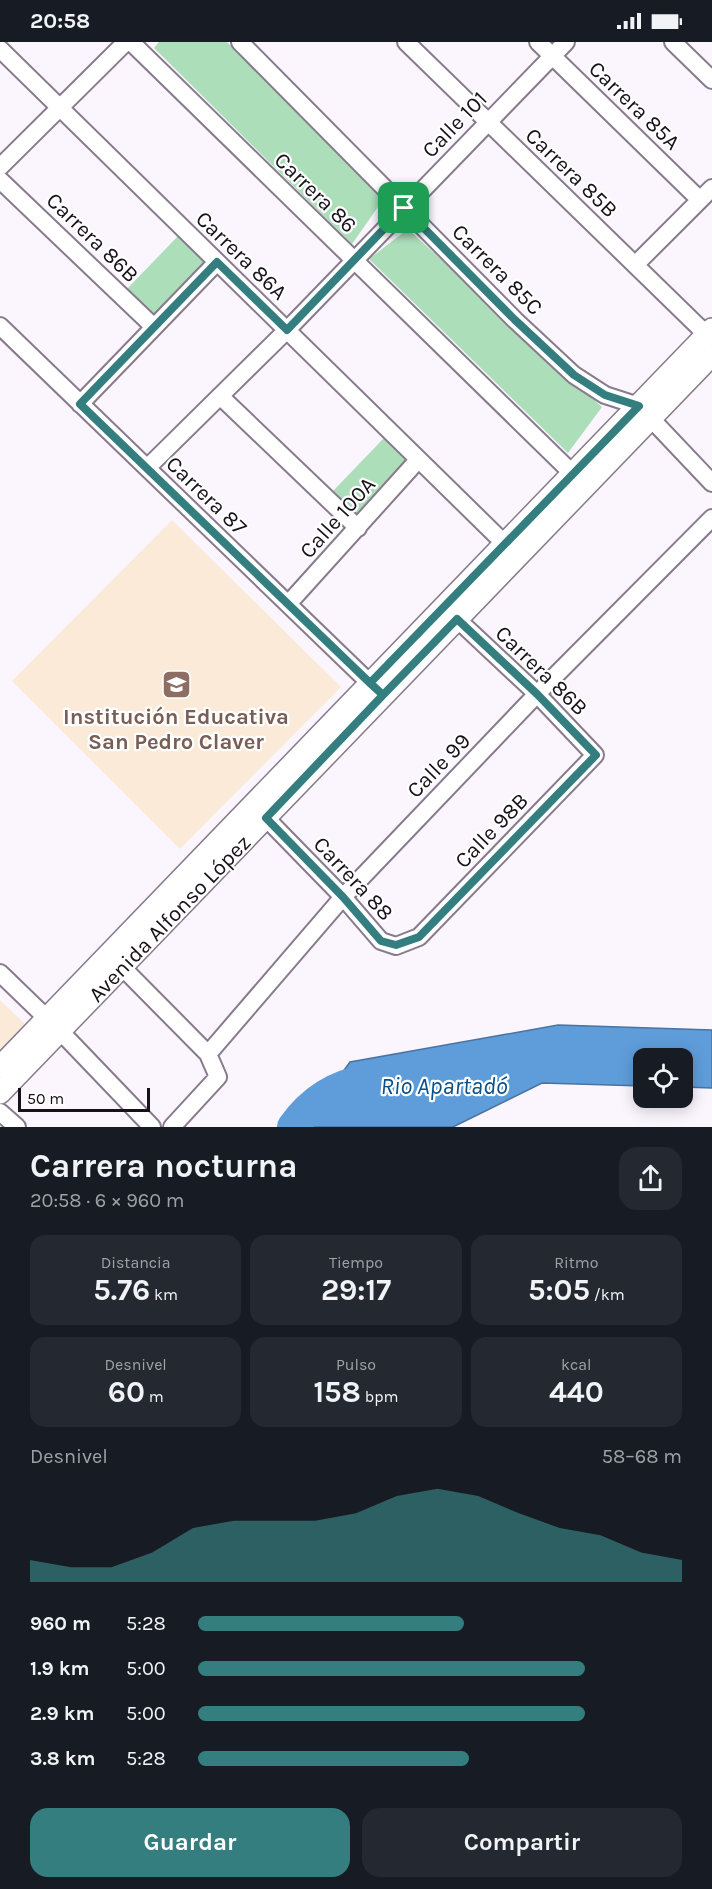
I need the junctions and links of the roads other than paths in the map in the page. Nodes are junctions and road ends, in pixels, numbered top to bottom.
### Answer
1 (126, 42) edge
2 (131, 42) edge
3 (240, 42) edge
4 (406, 42) edge
5 (538, 42) edge
6 (566, 42) edge
7 (673, 42) edge
8 (0, 49) edge
9 (552, 56) junction
10 (712, 80) edge
11 (59, 108) junction
12 (488, 121) junction
13 (0, 167) edge
14 (0, 180) edge
15 (706, 194) edge
16 (404, 208) junction
17 (354, 261) junction
18 (217, 262) junction
19 (635, 265) junction
20 (0, 326) edge
21 (154, 327) junction
22 (287, 330) junction
23 (710, 340) edge
24 (220, 396) junction
25 (80, 404) junction
26 (645, 412) junction
27 (418, 460) junction
28 (147, 468) junction
29 (573, 474) junction
30 (712, 483) edge
31 (712, 518) edge
32 (358, 528) junction
33 (504, 544) junction
34 (289, 603) junction
35 (457, 619) junction
36 (377, 689) junction
37 (537, 694) junction
38 (596, 755) joint
39 (266, 818) junction
40 (343, 897) junction
41 (419, 937) joint
42 (122, 967) junction
43 (0, 973) edge
44 (54, 1025) junction
45 (208, 1054) junction
46 (0, 1067) edge
47 (0, 1093) edge
48 (0, 1112) edge
49 (17, 1127) edge
50 (152, 1127) edge
51 (172, 1127) edge

1 - 11 street
2 - 17 street, Carrera 86
3 - 16 street, Carrera 85C
4 - 12 street, Carrera 85B
5 - 9 street, Carrera 85A
6 - 9 street, Calle 101
7 - 10 street
8 - 11 street, Carrera 86A
9 - 12 street, Calle 101
9 - 15 street, Carrera 85A
11 - 13 street
11 - 18 street, Carrera 86A
12 - 16 street, Calle 101
12 - 19 street, Carrera 85B
14 - 21 street, Carrera 86B
15 - 19 street
16 - 17 street, Calle 101
16 - 26 street, Carrera 85C
17 - 22 street, Calle 101
17 - 29 street, Carrera 86
18 - 21 street
18 - 22 street, Carrera 86A
19 - 23 street, Carrera 85B
20 - 25 street, Carrera 87
21 - 25 street
22 - 24 street, Calle 101
22 - 27 street, Carrera 86A
23 - 26 street, Avenida Alfonso López
24 - 28 street, Calle 101
24 - 32 street
25 - 28 street, Carrera 87
26 - 29 street, Avenida Alfonso López
26 - 30 street, Carrera 85C
26 - 35 street, Avenida Alfonso López
27 - 32 street, Calle 100A
27 - 33 street, Carrera 86A
28 - 34 street, Carrera 87
29 - 33 street, Avenida Alfonso López
31 - 37 street, Calle 99
32 - 34 street, Calle 100A
33 - 36 street, Avenida Alfonso López
34 - 36 street, Carrera 87
35 - 36 street, Avenida Alfonso López
35 - 37 street, Carrera 86B
36 - 39 street, Avenida Alfonso López
36 - 44 street, Avenida Alfonso López
37 - 38 street, Carrera 86B
37 - 40 street, Calle 99
38 - 41 street, Calle 98B
39 - 40 street, Carrera 88
39 - 42 street, Avenida Alfonso López
40 - 41 street, Carrera 88
40 - 45 street, Calle 99
42 - 44 street, Avenida Alfonso López
42 - 45 street
43 - 44 street
44 - 46 street, Avenida Alfonso López
44 - 47 street, Avenida Alfonso López
44 - 50 street
45 - 51 street
48 - 49 street

